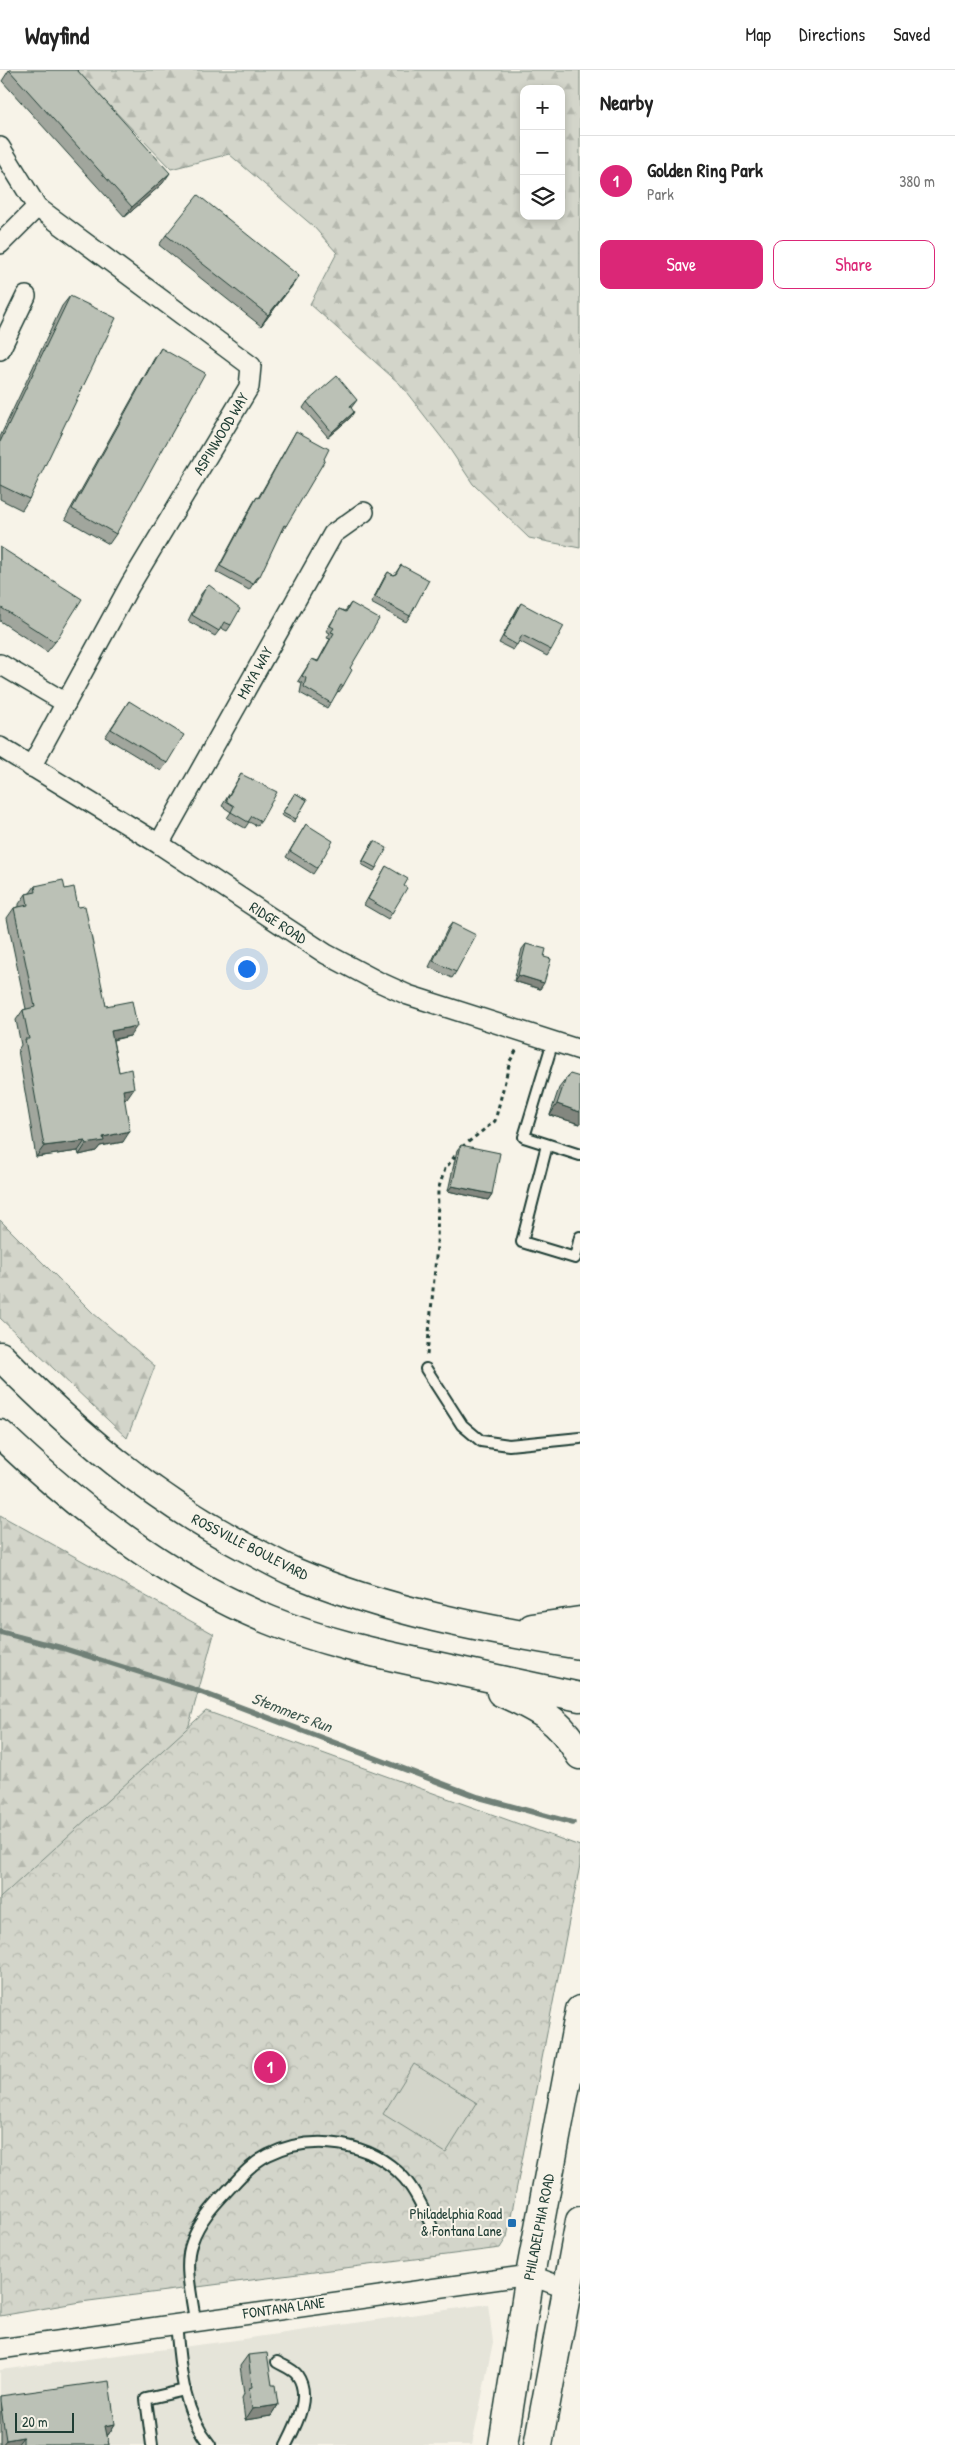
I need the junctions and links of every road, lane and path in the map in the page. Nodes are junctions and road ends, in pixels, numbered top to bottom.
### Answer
1 (0, 147) edge
2 (37, 207) junction
3 (0, 244) edge
4 (26, 296) dead end
5 (0, 350) edge
6 (364, 512) dead end
7 (0, 664) edge
8 (66, 703) junction
9 (0, 747) edge
10 (31, 767) junction
11 (158, 844) junction
12 (526, 1033) junction
13 (552, 1041) junction
14 (580, 1050) edge
15 (548, 1145) junction
16 (580, 1155) edge
17 (580, 1237) edge
18 (0, 1356) edge
19 (426, 1369) joint
20 (0, 1434) edge
21 (580, 1438) edge
22 (580, 1621) edge
23 (496, 1632) junction
24 (580, 1645) edge
25 (452, 1669) junction
26 (580, 1697) edge
27 (580, 1755) edge
28 (580, 2010) edge
29 (580, 2221) edge
30 (432, 2227) dead end
31 (530, 2275) junction
32 (573, 2292) edge
33 (195, 2321) junction
34 (176, 2323) junction
35 (0, 2349) edge
36 (277, 2362) dead end
37 (185, 2390) junction
38 (152, 2445) edge
39 (210, 2445) edge
40 (286, 2445) edge
41 (503, 2445) edge
42 (538, 2445) edge

1 - 2 street, ASPINWOOD WAY
2 - 3 street
2 - 8 street, ASPINWOOD WAY
4 - 5 street
6 - 11 street, MAYA WAY
7 - 8 street
8 - 10 street, ASPINWOOD WAY
9 - 10 street, RIDGE ROAD
10 - 11 street, RIDGE ROAD
11 - 12 street, RIDGE ROAD
12 - 13 street, RIDGE ROAD
12 - 19 path
13 - 14 street, RIDGE ROAD
13 - 15 lane
15 - 16 lane
15 - 17 lane
18 - 23 main road, ROSSVILLE BOULEVARD
19 - 21 lane
20 - 25 main road
22 - 23 main road
23 - 24 main road, ROSSVILLE BOULEVARD
25 - 26 main road
25 - 27 main road
28 - 31 main road, PHILADELPHIA ROAD
29 - 32 main road
30 - 33 lane
31 - 32 street, FONTANA LANE
31 - 33 street, FONTANA LANE
31 - 41 main road, PHILADELPHIA ROAD
32 - 42 main road
33 - 34 street, FONTANA LANE
34 - 35 street, FONTANA LANE
34 - 37 lane
36 - 40 lane
37 - 38 lane
37 - 39 lane

